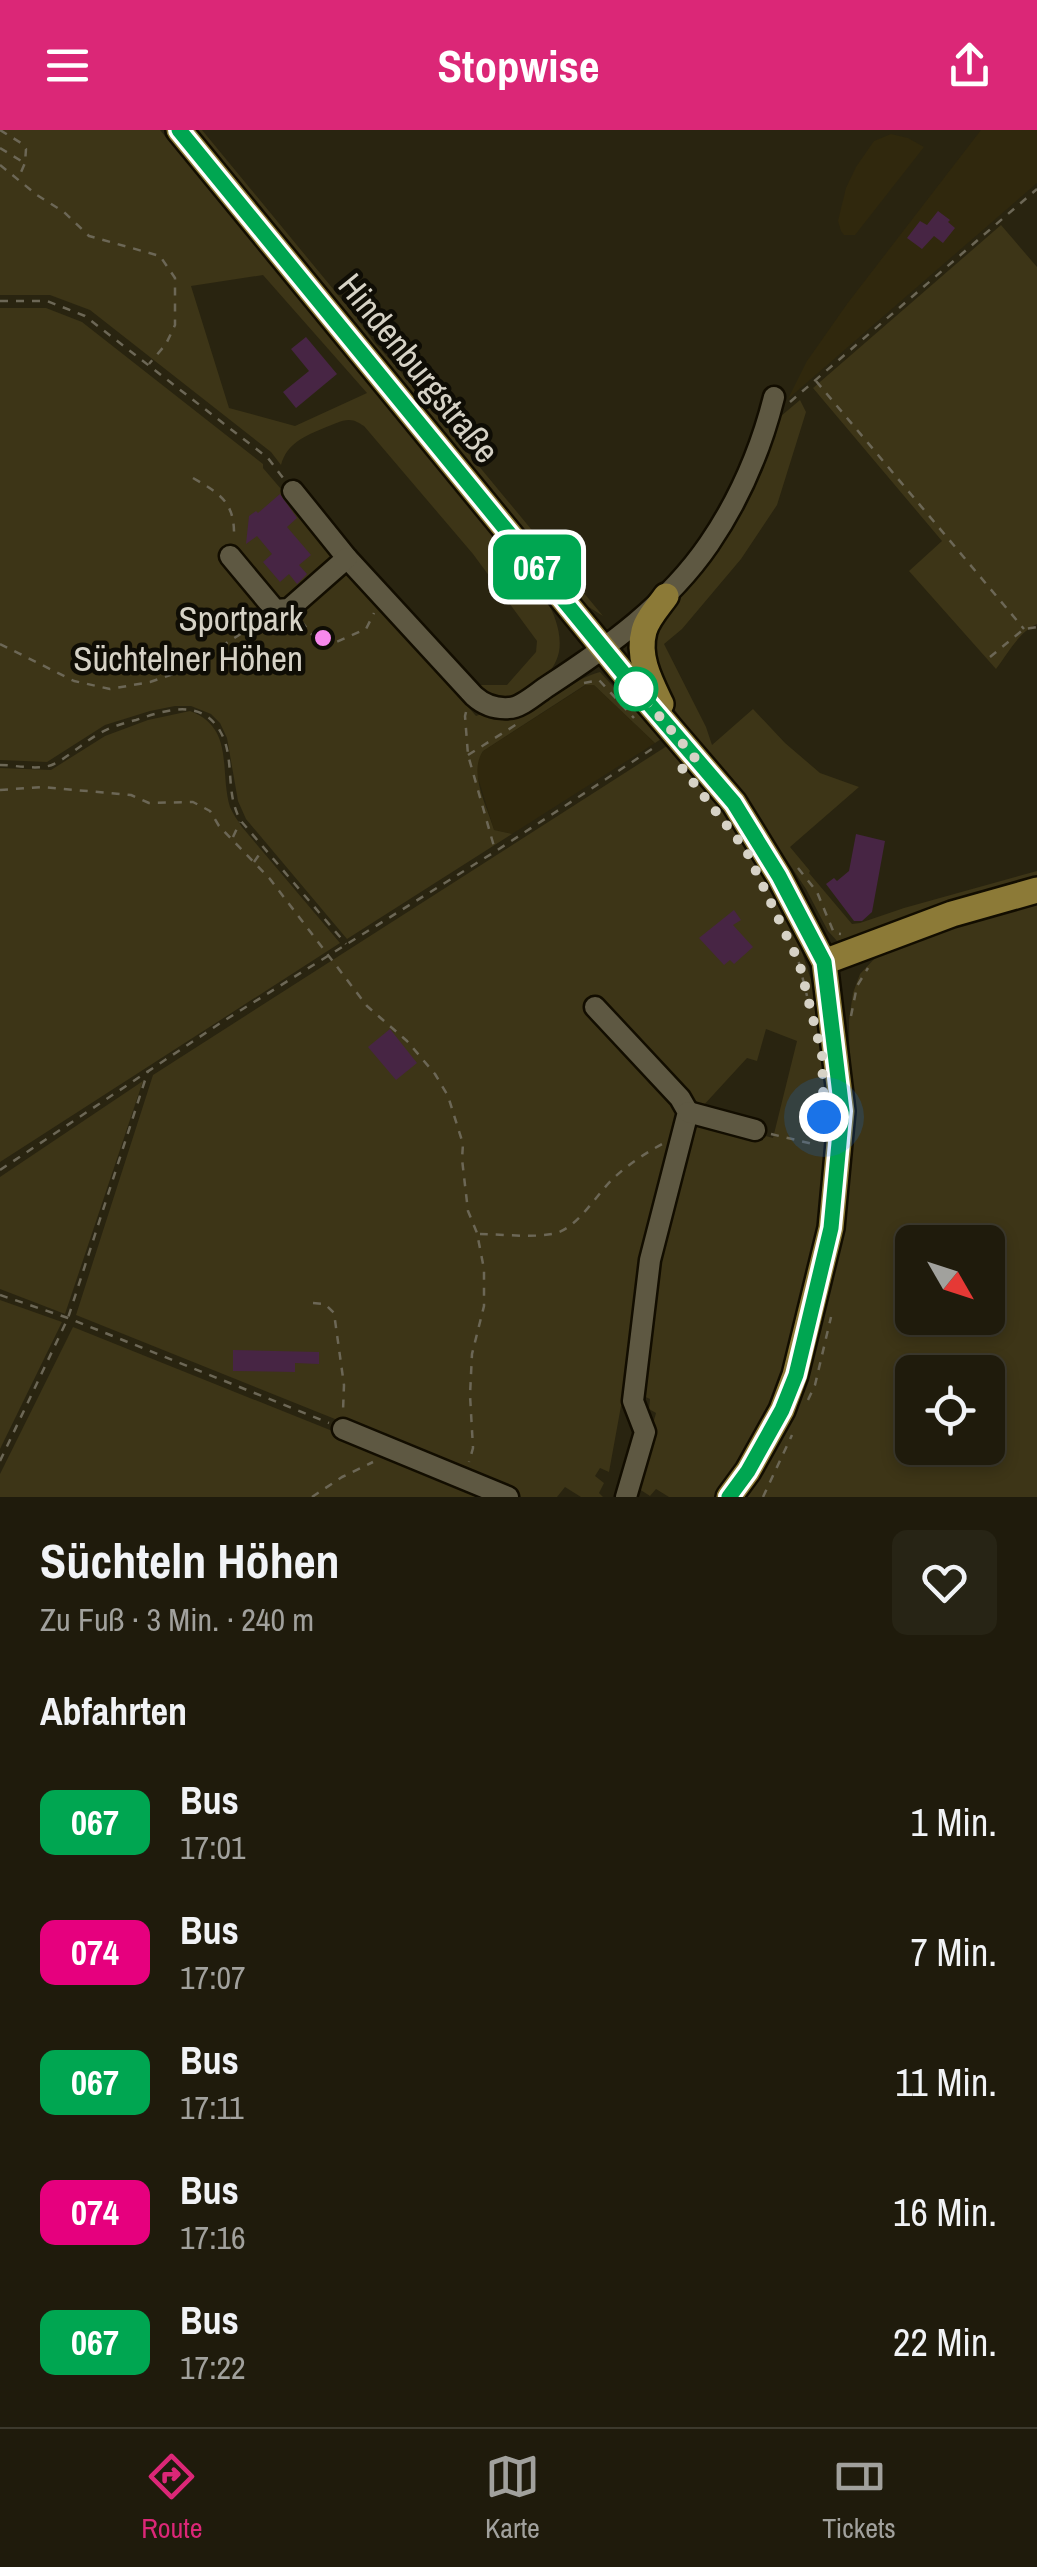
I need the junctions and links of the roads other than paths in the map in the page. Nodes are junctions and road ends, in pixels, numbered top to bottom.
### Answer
1 (179, 130) edge
2 (772, 408) road end
3 (293, 491) road end
4 (231, 557) road end
5 (347, 558) junction
6 (666, 596) junction
7 (604, 650) junction
8 (669, 739) junction
9 (1037, 890) edge
10 (824, 962) junction
11 (595, 1006) dead end
12 (688, 1112) junction
13 (755, 1130) road end
14 (343, 1429) road end
15 (499, 1495) edge
16 (626, 1497) edge
17 (729, 1497) edge

1 - 7 main road, Hindenburgstraße
2 - 6 street
3 - 5 street
4 - 5 street
5 - 7 street
6 - 7 street
6 - 8 main road
7 - 8 main road, Hindenburgstraße
8 - 10 main road, Hindenburgstraße
9 - 10 main road
10 - 17 main road, Hindenburgstraße
11 - 12 street
12 - 13 street
12 - 16 street
14 - 15 street

